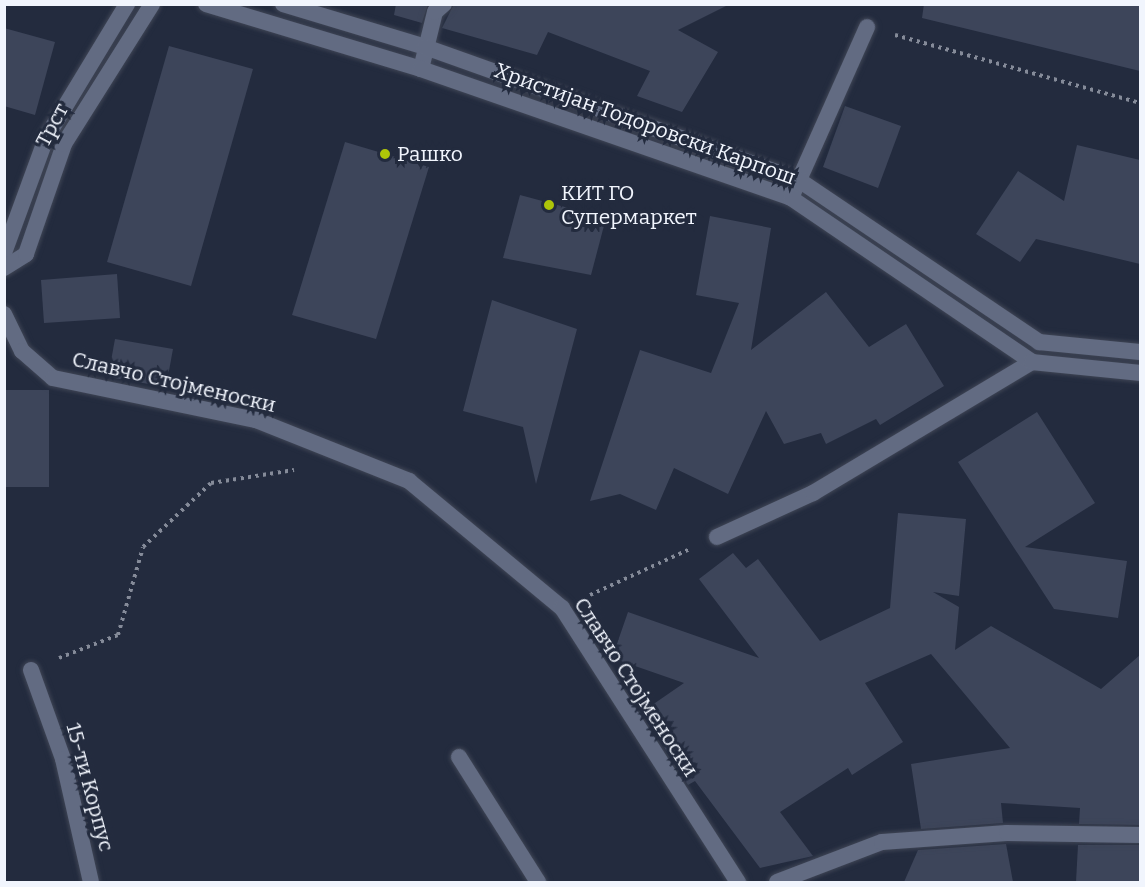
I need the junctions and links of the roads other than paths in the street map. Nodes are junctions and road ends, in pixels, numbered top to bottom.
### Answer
1 (127, 4) edge
2 (152, 4) edge
3 (206, 4) edge
4 (284, 4) edge
5 (444, 4) edge
6 (867, 27) road end
7 (425, 47) junction
8 (421, 69) junction
9 (799, 180) junction
10 (791, 198) junction
11 (4, 253) edge
12 (4, 268) edge
13 (4, 314) edge
14 (1140, 352) edge
15 (1032, 362) junction
16 (1140, 373) edge
17 (717, 537) road end
18 (31, 669) road end
19 (459, 757) dead end
20 (1140, 835) edge
21 (91, 882) edge
22 (538, 882) edge
23 (738, 882) edge
24 (777, 882) edge

1 - 11 street, Трст
2 - 12 street, Трст
3 - 8 street, Христијан Тодоровски Карпош
4 - 7 street, Христијан Тодоровски Карпош
5 - 7 street
6 - 9 street
7 - 8 street
7 - 9 street, Христијан Тодоровски Карпош
8 - 10 street, Христијан Тодоровски Карпош
9 - 10 street
9 - 14 street, Христијан Тодоровски Карпош
10 - 15 street, Христијан Тодоровски Карпош
13 - 23 street, Славчо Стојменоски
15 - 16 street, Христијан Тодоровски Карпош
15 - 17 street
18 - 21 street, 15-ти Корпус
19 - 22 street
20 - 24 street

